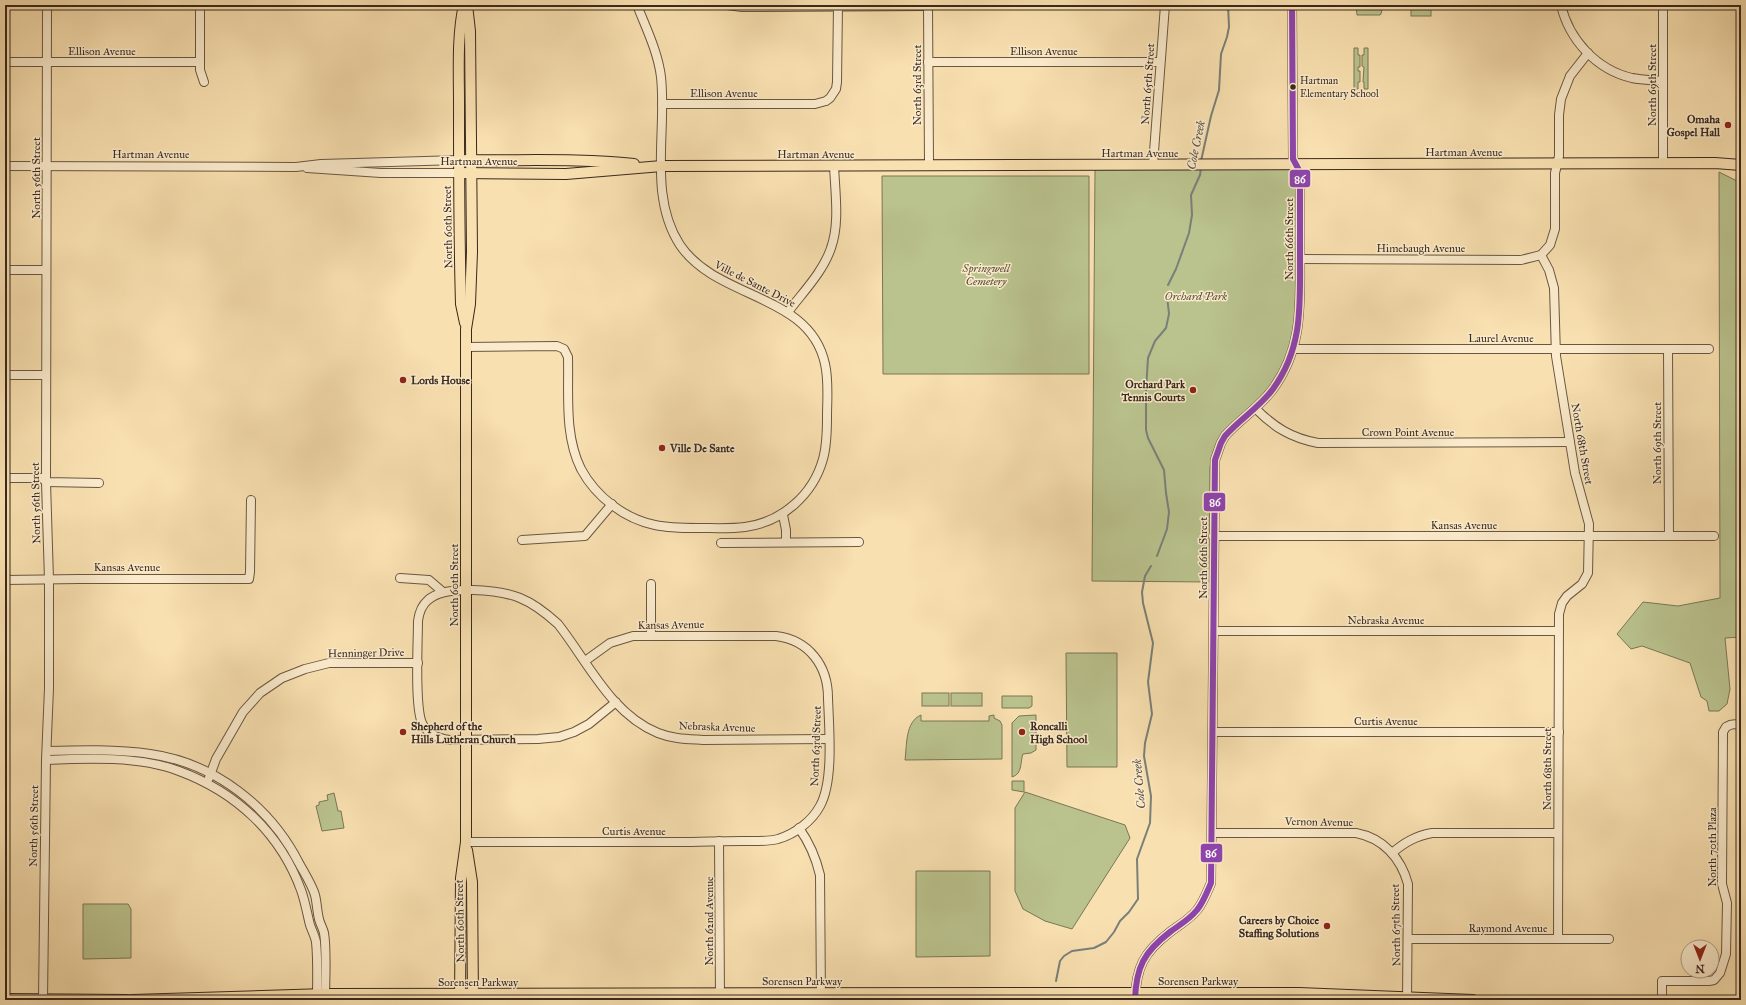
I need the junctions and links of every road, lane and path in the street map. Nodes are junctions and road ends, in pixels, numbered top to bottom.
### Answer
1 (47, 5) edge
2 (200, 5) edge
3 (464, 5) edge
4 (467, 5) edge
5 (637, 5) edge
6 (727, 5) edge
7 (1165, 5) edge
8 (1292, 5) edge
9 (1561, 5) edge
10 (1663, 5) edge
11 (838, 6) edge
12 (928, 6) edge
13 (1588, 53) junction
14 (5, 62) edge
15 (47, 62) junction
16 (200, 62) junction
17 (928, 62) junction
18 (1160, 62) junction
19 (1663, 81) junction
20 (204, 82) dead end
21 (662, 104) junction
22 (459, 160) junction
23 (472, 160) junction
24 (1715, 163) junction
25 (1557, 164) junction
26 (1663, 164) junction
27 (834, 165) junction
28 (929, 165) junction
29 (1153, 165) junction
30 (1296, 165) junction
31 (1741, 165) edge
32 (5, 166) edge
33 (47, 166) junction
34 (662, 166) junction
35 (296, 167) junction
36 (1741, 172) edge
37 (459, 173) junction
38 (472, 173) junction
39 (1541, 255) junction
40 (1300, 259) junction
41 (5, 270) edge
42 (46, 270) junction
43 (788, 312) junction
44 (466, 329) junction
45 (466, 347) junction
46 (1294, 349) junction
47 (1556, 349) junction
48 (1668, 349) junction
49 (1709, 349) dead end
50 (5, 375) edge
51 (46, 375) junction
52 (1256, 408) junction
53 (1570, 442) junction
54 (5, 478) edge
55 (46, 482) junction
56 (99, 483) dead end
57 (251, 500) dead end
58 (612, 504) junction
59 (783, 515) junction
60 (1213, 536) junction
61 (1589, 536) junction
62 (1670, 536) junction
63 (1714, 536) dead end
64 (522, 540) dead end
65 (786, 542) junction
66 (859, 542) dead end
67 (721, 543) dead end
68 (400, 578) dead end
69 (5, 580) edge
70 (49, 580) junction
71 (650, 584) dead end
72 (466, 591) junction
73 (443, 592) junction
74 (1214, 631) junction
75 (1559, 631) junction
76 (651, 635) junction
77 (810, 651) joint
78 (584, 661) junction
79 (418, 663) junction
80 (616, 702) junction
81 (1741, 726) edge
82 (1213, 732) junction
83 (1559, 732) junction
84 (828, 739) junction
85 (466, 740) junction
86 (47, 751) junction
87 (46, 760) junction
88 (211, 774) junction
89 (205, 784) junction
90 (798, 828) junction
91 (1212, 833) junction
92 (1558, 833) junction
93 (466, 842) junction
94 (719, 842) junction
95 (1392, 853) junction
96 (1408, 939) junction
97 (1558, 939) junction
98 (1609, 939) dead end
99 (1034, 996) edge
100 (321, 997) edge
101 (460, 997) edge
102 (473, 997) edge
103 (720, 997) edge
104 (821, 997) edge
105 (1135, 997) edge
106 (1299, 997) edge
107 (5, 999) edge
108 (1407, 999) edge
109 (43, 1000) edge
110 (128, 1000) edge
111 (132, 1000) edge
112 (1473, 1000) edge
113 (1662, 1000) edge

1 - 15 street, North 56th Street
2 - 16 street
3 - 22 main road, North 60th Street
4 - 23 main road, North 60th Street
5 - 21 street, Ville de Sante Drive
6 - 11 street
7 - 18 street, North 65th Street
8 - 30 street, North 66th Street
9 - 13 street
10 - 19 street, North 69th Street
11 - 12 street
11 - 21 street, Ellison Avenue
12 - 17 street, North 63rd Street
13 - 19 street
13 - 25 street
14 - 15 street, Ellison Avenue
15 - 16 street, Ellison Avenue
15 - 33 street, North 56th Street
16 - 20 street
17 - 18 street, Ellison Avenue
17 - 28 street, North 63rd Street
18 - 29 street, North 65th Street
19 - 26 street, North 69th Street
21 - 34 street, Ville de Sante Drive
22 - 23 main road, Hartman Avenue
22 - 35 street, Hartman Avenue
22 - 37 main road, North 60th Street
23 - 34 main road, Hartman Avenue
23 - 38 main road, North 60th Street
24 - 26 main road, Hartman Avenue
24 - 31 main road, Hartman Avenue
24 - 36 main road, Hartman Avenue
25 - 26 main road, Hartman Avenue
25 - 30 main road, Hartman Avenue
25 - 39 street
27 - 28 main road, Hartman Avenue
27 - 34 main road, Hartman Avenue
27 - 43 street
28 - 29 main road, Hartman Avenue
29 - 30 main road, Hartman Avenue
30 - 40 street, North 66th Street
32 - 33 street, Hartman Avenue
33 - 35 street, Hartman Avenue
33 - 42 street, North 56th Street
34 - 38 main road, Hartman Avenue
34 - 43 street, Ville de Sante Drive
35 - 37 street, Hartman Avenue
37 - 38 main road, Hartman Avenue
37 - 44 main road, North 60th Street
38 - 44 main road, North 60th Street
39 - 40 street, Himebaugh Avenue
39 - 47 street, North 68th Street
40 - 46 street, North 66th Street
41 - 42 street
42 - 51 street, North 56th Street
43 - 59 street, Ville de Sante Drive
44 - 45 main road, North 60th Street
45 - 58 street, Ville de Sante Drive
45 - 72 main road, North 60th Street
46 - 47 street, Laurel Avenue
46 - 52 street, North 66th Street
47 - 48 street, Laurel Avenue
47 - 53 street, North 68th Street
48 - 49 street, Laurel Avenue
48 - 62 street, North 69th Street
50 - 51 street
51 - 55 street, North 56th Street
52 - 53 street, Crown Point Avenue
52 - 60 street, North 66th Street
53 - 61 street, North 68th Street
54 - 55 street
55 - 56 street
55 - 70 street, North 56th Street
57 - 70 street, Kansas Avenue
58 - 59 street, Ville de Sante Drive
58 - 64 street
59 - 65 street
60 - 61 street, Kansas Avenue
60 - 74 street, North 66th Street
61 - 62 street, Kansas Avenue
61 - 75 street, North 68th Street
62 - 63 street, Kansas Avenue
65 - 66 street
65 - 67 street
68 - 73 street
69 - 70 street, Kansas Avenue
70 - 86 street, North 56th Street
71 - 76 street
72 - 73 street
72 - 78 street
72 - 85 main road, North 60th Street
73 - 79 street
74 - 75 street, Nebraska Avenue
74 - 82 street, North 66th Street
75 - 83 street, North 68th Street
76 - 77 street, Kansas Avenue
76 - 78 street, Kansas Avenue
77 - 84 street, North 63rd Street
78 - 80 street, Nebraska Avenue
79 - 85 street
79 - 88 street, Henninger Drive
80 - 84 street, Nebraska Avenue
80 - 85 street
81 - 113 street, North 70th Plaza
82 - 83 street, Curtis Avenue
82 - 91 street, North 66th Street
83 - 92 street, North 68th Street
84 - 90 street, North 63rd Street
85 - 93 main road, North 60th Street
86 - 87 street, North 56th Street
86 - 88 street
87 - 89 street
87 - 109 street, North 56th Street
88 - 89 street, Henninger Drive
88 - 100 street
89 - 100 street
90 - 94 street, Curtis Avenue
90 - 104 street
91 - 95 street, Vernon Avenue
91 - 105 street, North 66th Street
92 - 95 street
92 - 97 street, North 68th Street
93 - 94 street, Curtis Avenue
93 - 101 main road, North 60th Street
93 - 102 main road, North 60th Street
94 - 103 street, North 62nd Avenue
95 - 96 street, North 67th Street
96 - 97 street, Raymond Avenue
96 - 108 street, North 67th Street
97 - 98 street, Raymond Avenue
99 - 104 main road, Sorensen Parkway
99 - 105 main road, Sorensen Parkway
100 - 101 main road, Sorensen Parkway
100 - 111 main road, Sorensen Parkway
101 - 102 main road, Sorensen Parkway
102 - 103 main road, Sorensen Parkway
103 - 104 main road, Sorensen Parkway
105 - 106 main road, Sorensen Parkway
106 - 108 main road, Sorensen Parkway
107 - 109 main road
108 - 112 main road, Sorensen Parkway
109 - 110 main road

